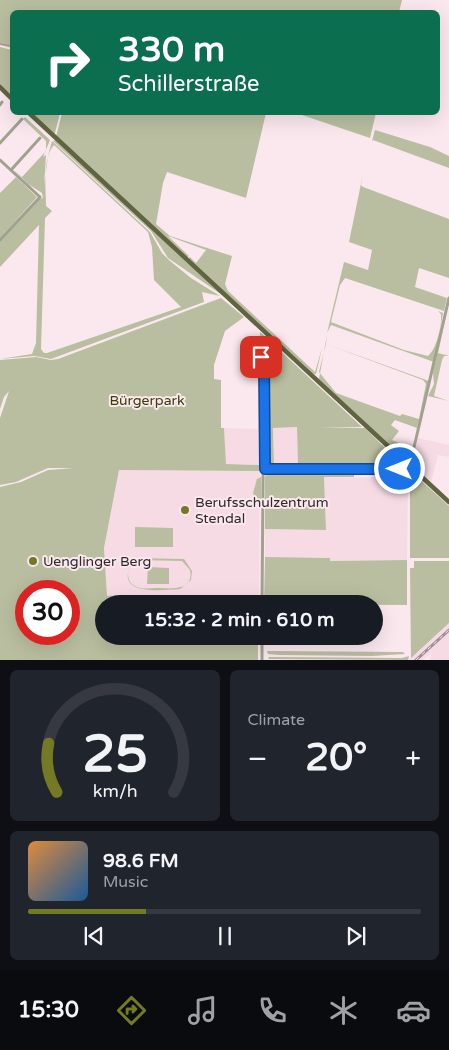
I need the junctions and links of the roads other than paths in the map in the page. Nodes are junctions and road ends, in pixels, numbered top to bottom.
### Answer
1 (0, 87) edge
2 (10, 96) edge
3 (31, 115) edge
4 (22, 120) dead end
5 (40, 138) dead end
6 (0, 143) edge
7 (0, 160) edge
8 (12, 171) junction
9 (0, 240) edge
10 (449, 298) edge
11 (252, 356) dead end
12 (411, 460) junction
13 (404, 461) junction
14 (404, 467) junction
15 (411, 468) junction
16 (265, 469) junction
17 (449, 502) edge
18 (262, 595) edge
19 (262, 645) edge
20 (262, 660) edge

1 - 2 main road
3 - 13 main road
4 - 6 street
5 - 8 street
7 - 8 street
8 - 9 street
10 - 12 street
11 - 16 street
12 - 13 main road
12 - 15 main road
13 - 14 main road
14 - 15 main road
14 - 16 street
15 - 17 main road
16 - 18 street
19 - 20 street

